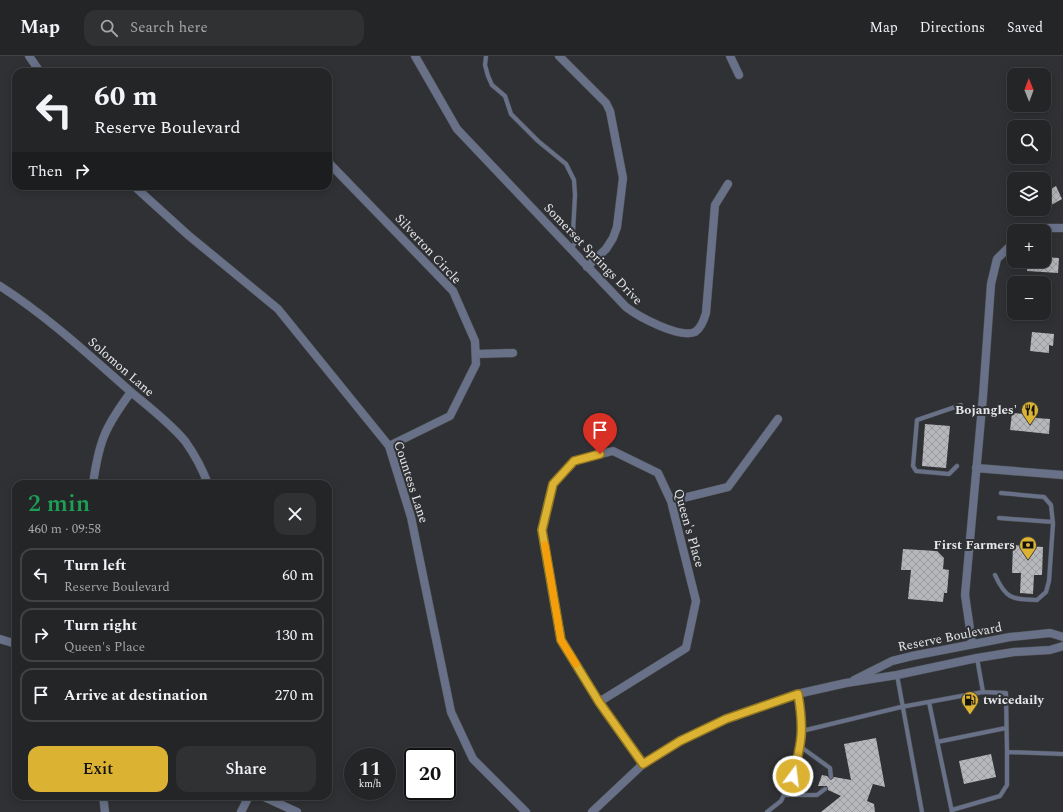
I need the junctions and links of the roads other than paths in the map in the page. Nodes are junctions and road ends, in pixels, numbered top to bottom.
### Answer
1 (29, 56) edge
2 (486, 56) edge
3 (559, 56) edge
4 (730, 56) edge
5 (417, 58) edge
6 (37, 68) edge
7 (739, 75) dead end
8 (332, 166) edge
9 (728, 184) dead end
10 (138, 190) edge
11 (1051, 228) edge
12 (1063, 228) edge
13 (571, 249) junction
14 (1007, 249) edge
15 (587, 267) junction
16 (0, 286) edge
17 (513, 353) dead end
18 (476, 354) junction
19 (131, 392) junction
20 (962, 405) dead end
21 (778, 419) dead end
22 (389, 446) junction
23 (957, 466) dead end
24 (976, 468) junction
25 (1063, 475) edge
26 (94, 480) edge
27 (206, 480) edge
28 (1001, 494) dead end
29 (671, 501) junction
30 (999, 518) dead end
31 (1053, 523) junction
32 (995, 575) dead end
33 (1063, 637) edge
34 (0, 639) edge
35 (12, 643) edge
36 (972, 643) junction
37 (1063, 646) edge
38 (977, 658) junction
39 (897, 675) junction
40 (846, 683) junction
41 (983, 692) junction
42 (798, 694) junction
43 (599, 702) junction
44 (929, 702) junction
45 (901, 707) junction
46 (1006, 728) junction
47 (802, 731) junction
48 (938, 742) junction
49 (801, 747) junction
50 (1007, 752) junction
51 (1063, 754) edge
52 (643, 764) junction
53 (831, 777) dead end
54 (825, 789) dead end
55 (784, 795) junction
56 (104, 800) edge
57 (247, 800) edge
58 (271, 800) edge
59 (952, 811) edge
60 (105, 812) edge
61 (241, 812) edge
62 (297, 812) edge
63 (526, 812) edge
64 (592, 812) edge
65 (767, 812) edge
66 (922, 812) edge

1 - 6 street
2 - 13 lane
3 - 15 street
4 - 7 street
5 - 13 street, Somerset Springs Drive
8 - 18 street, Silverton Circle
9 - 15 street, Somerset Springs Drive
10 - 22 street, Countess Lane
11 - 12 street
13 - 15 street, Somerset Springs Drive
14 - 24 street
16 - 19 street, Solomon Lane
17 - 18 street
18 - 22 street, Silverton Circle
19 - 26 street
19 - 27 street, Solomon Lane
20 - 23 lane
21 - 29 street
22 - 63 street, Countess Lane
24 - 25 street
24 - 36 street
28 - 31 lane
29 - 43 street, Queen's Place
29 - 43 street, Queen's Place
30 - 31 lane
31 - 32 lane
33 - 36 street, Reserve Boulevard
34 - 35 street
36 - 38 street
36 - 40 street, Reserve Boulevard
37 - 38 street, Reserve Boulevard
38 - 39 street, Reserve Boulevard
38 - 41 lane
39 - 40 street, Reserve Boulevard
39 - 45 lane
40 - 42 street, Reserve Boulevard
41 - 44 lane
41 - 46 lane
42 - 47 lane
42 - 52 street, Reserve Boulevard
43 - 52 street, Queen's Place
44 - 45 lane
44 - 48 lane
45 - 47 lane
45 - 66 lane
46 - 48 lane
46 - 50 lane
47 - 49 lane
48 - 59 lane
49 - 53 lane
49 - 55 lane
50 - 51 lane
50 - 59 lane
52 - 64 street, Reserve Boulevard
54 - 55 lane
55 - 65 lane
56 - 60 street
57 - 61 street
58 - 62 street

